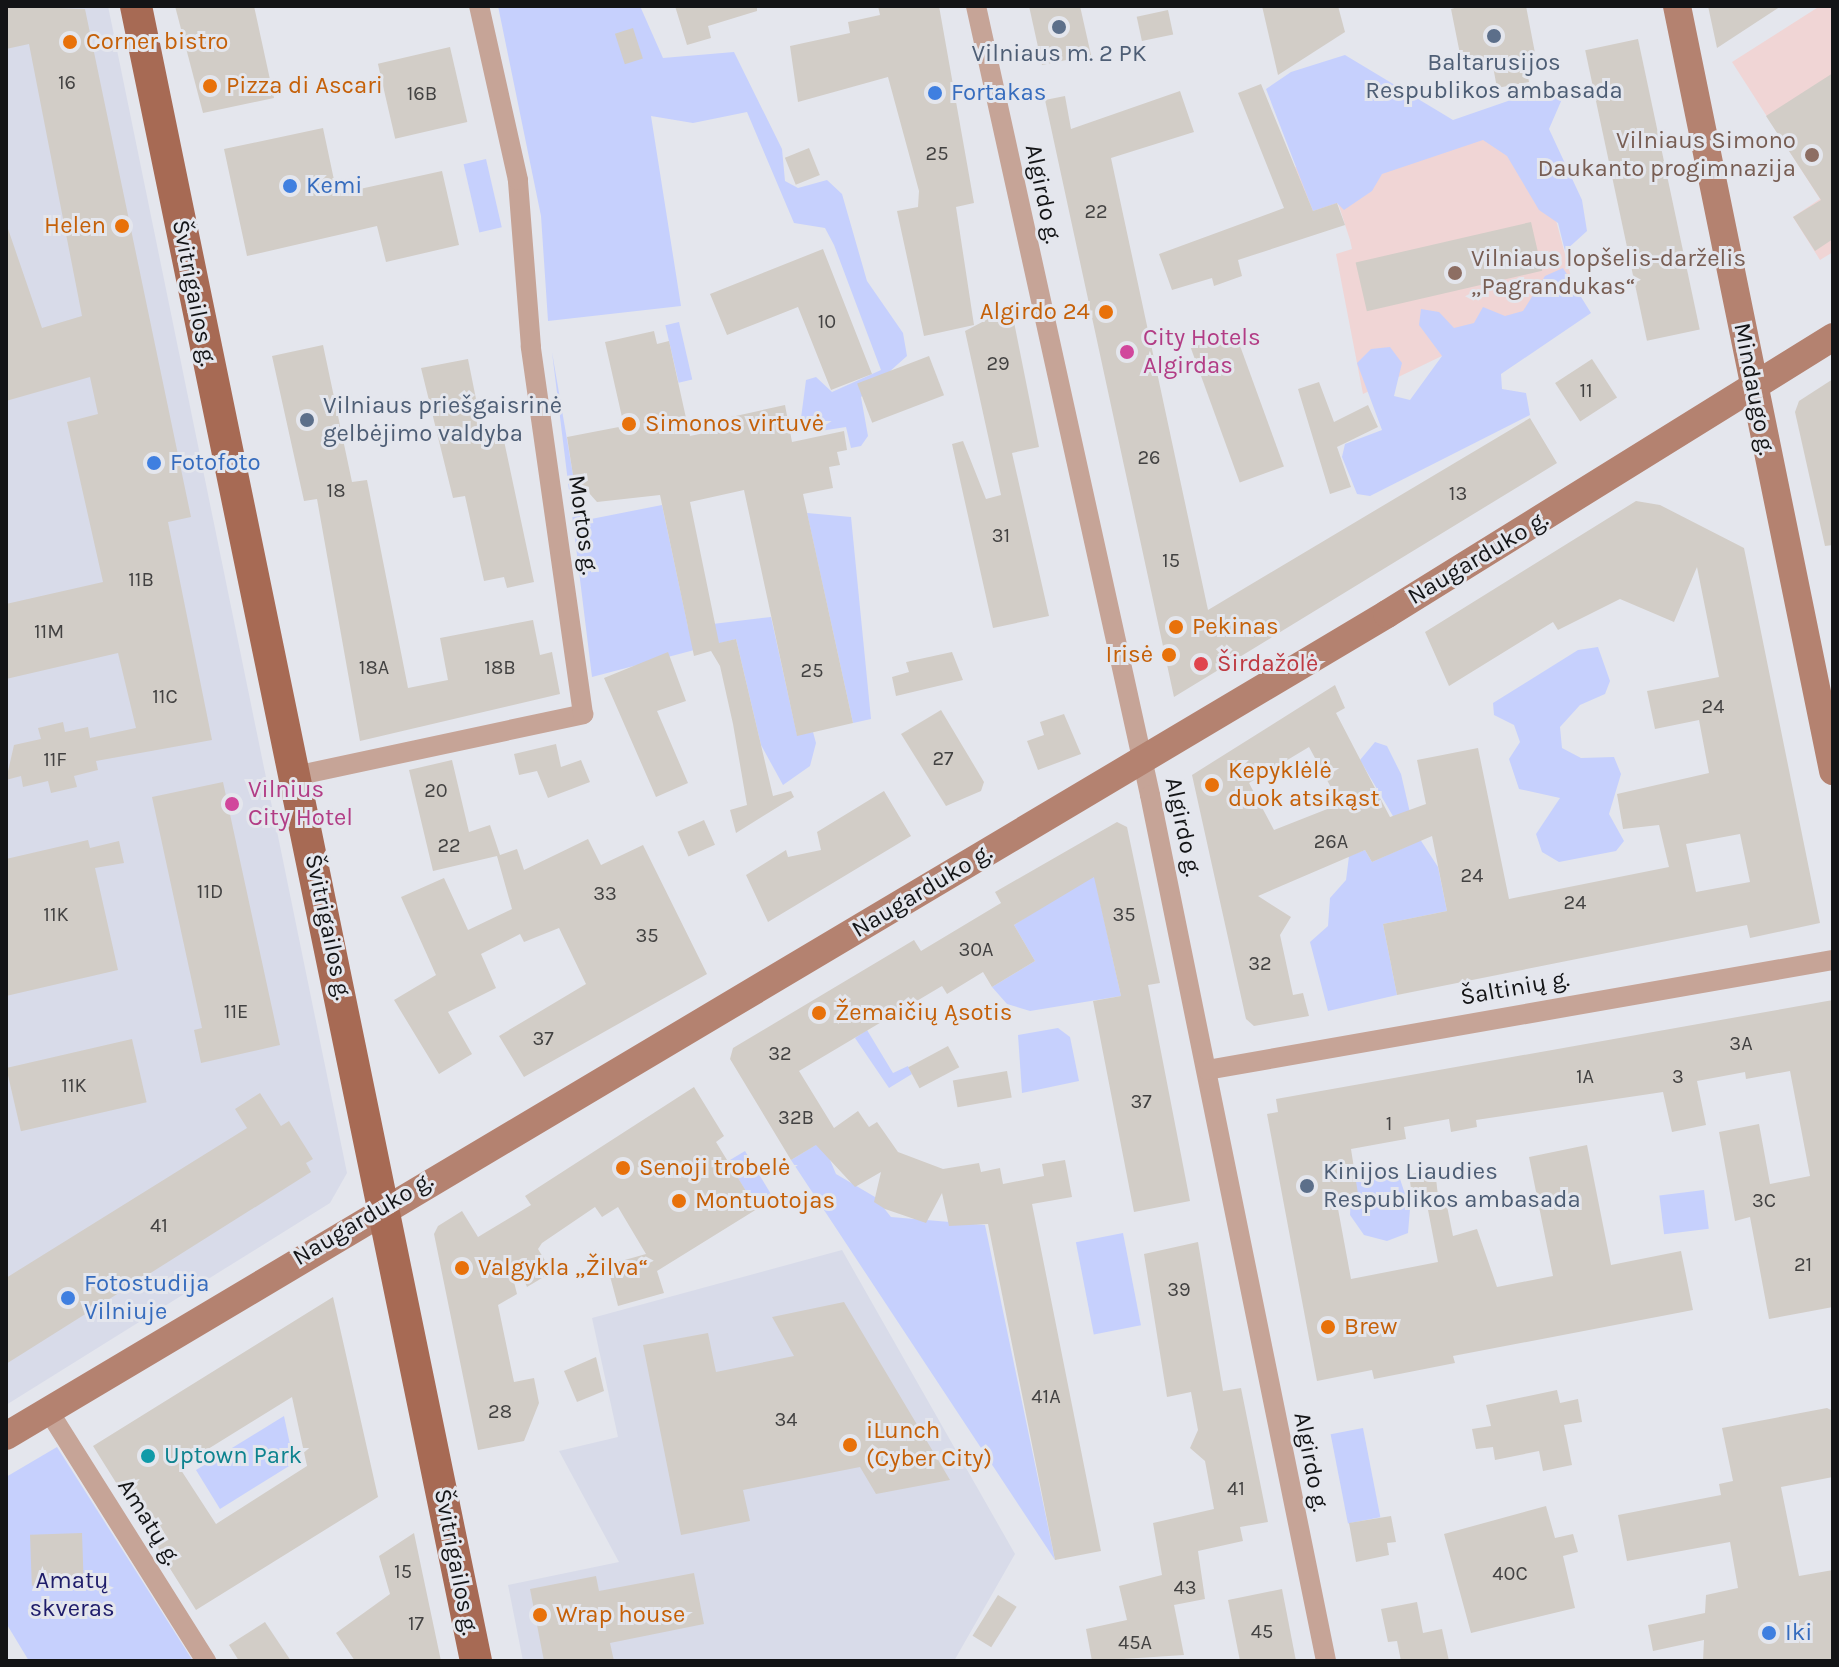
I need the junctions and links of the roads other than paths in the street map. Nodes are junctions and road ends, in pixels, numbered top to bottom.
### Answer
1 (136, 6) edge
2 (479, 6) edge
3 (976, 6) edge
4 (1677, 6) edge
5 (1833, 337) edge
6 (1753, 391) junction
7 (1141, 759) junction
8 (1833, 771) edge
9 (295, 776) junction
10 (1833, 960) edge
11 (1207, 1070) junction
12 (385, 1205) junction
13 (48, 1410) junction
14 (6, 1436) edge
15 (206, 1661) edge
16 (476, 1661) edge
17 (1326, 1661) edge

1 - 9 main road, Švitrigailos g.
2 - 9 street, Mortos g.
3 - 7 street, Algirdo g.
4 - 6 main road, Mindaugo g.
5 - 6 main road, Naugarduko g.
6 - 7 main road, Naugarduko g.
6 - 8 main road, Mindaugo g.
7 - 11 street, Algirdo g.
7 - 12 main road, Naugarduko g.
9 - 12 main road, Švitrigailos g.
10 - 11 street, Šaltinių g.
11 - 17 street, Algirdo g.
12 - 13 main road, Naugarduko g.
12 - 16 main road, Švitrigailos g.
13 - 14 main road, Naugarduko g.
13 - 15 street, Amatų g.

